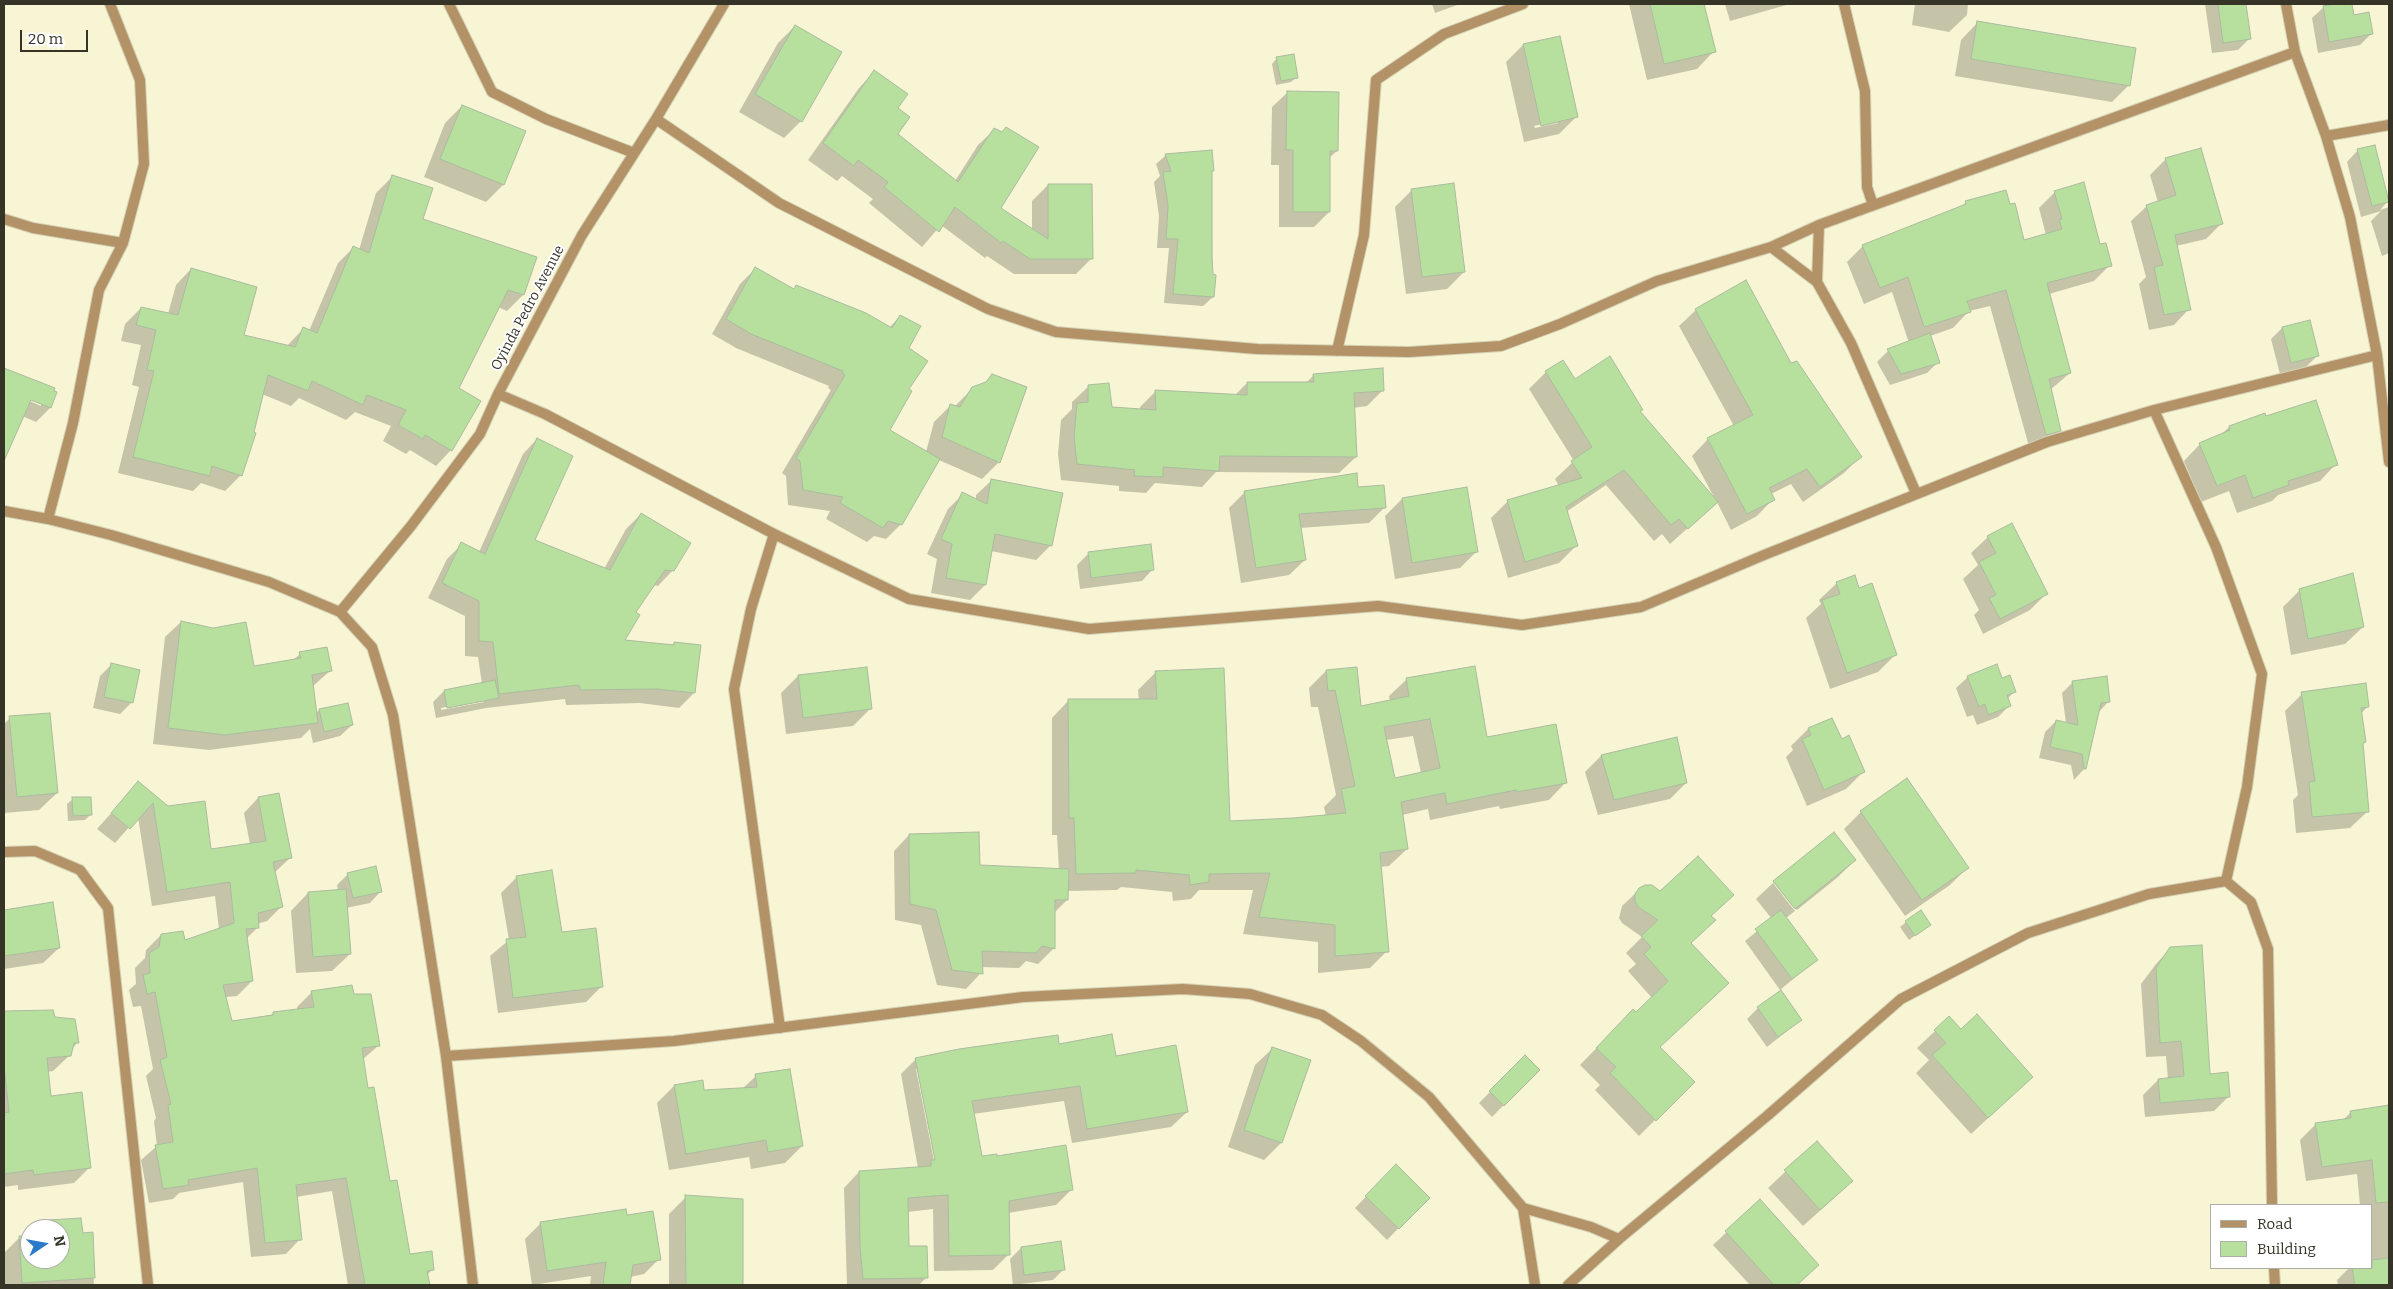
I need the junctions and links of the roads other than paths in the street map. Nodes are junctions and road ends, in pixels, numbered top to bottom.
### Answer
1 (110, 4) edge
2 (448, 4) edge
3 (724, 4) edge
4 (1522, 4) edge
5 (1844, 4) edge
6 (2286, 4) edge
7 (2295, 52) junction
8 (656, 119) junction
9 (2389, 125) edge
10 (2326, 136) junction
11 (634, 154) junction
12 (1874, 205) junction
13 (4, 219) edge
14 (1819, 225) junction
15 (123, 243) junction
16 (1770, 247) junction
17 (1817, 282) junction
18 (1337, 351) junction
19 (2377, 355) junction
20 (498, 394) junction
21 (2154, 410) junction
22 (2389, 462) edge
23 (1916, 493) junction
24 (4, 511) edge
25 (48, 519) junction
26 (774, 534) junction
27 (340, 612) junction
28 (4, 852) edge
29 (2226, 881) junction
30 (780, 1028) junction
31 (446, 1056) junction
32 (2272, 1204) edge
33 (1523, 1208) junction
34 (1619, 1239) junction
35 (2274, 1269) edge
36 (148, 1285) edge
37 (473, 1285) edge
38 (1535, 1285) edge
39 (1568, 1285) edge
40 (2275, 1285) edge

1 - 15 street
2 - 11 street
3 - 8 street, Oyinda Pedro Avenue
4 - 18 street
5 - 12 street
6 - 7 street
7 - 10 street
7 - 12 street
8 - 11 street, Oyinda Pedro Avenue
8 - 18 street
9 - 10 street
10 - 19 street
11 - 20 street, Oyinda Pedro Avenue
12 - 14 street
13 - 15 street
14 - 16 street
14 - 17 street
15 - 25 street
16 - 17 street
16 - 18 street
17 - 23 street
19 - 21 street
19 - 22 street
20 - 26 street
20 - 27 street, Oyinda Pedro Avenue
21 - 23 street
21 - 29 street
23 - 26 street
24 - 25 street
25 - 27 street
26 - 30 street
27 - 31 street
28 - 36 street
29 - 32 street
29 - 34 street
30 - 31 street
30 - 33 street
31 - 37 street
33 - 34 street
33 - 38 street
34 - 39 street
35 - 40 street

